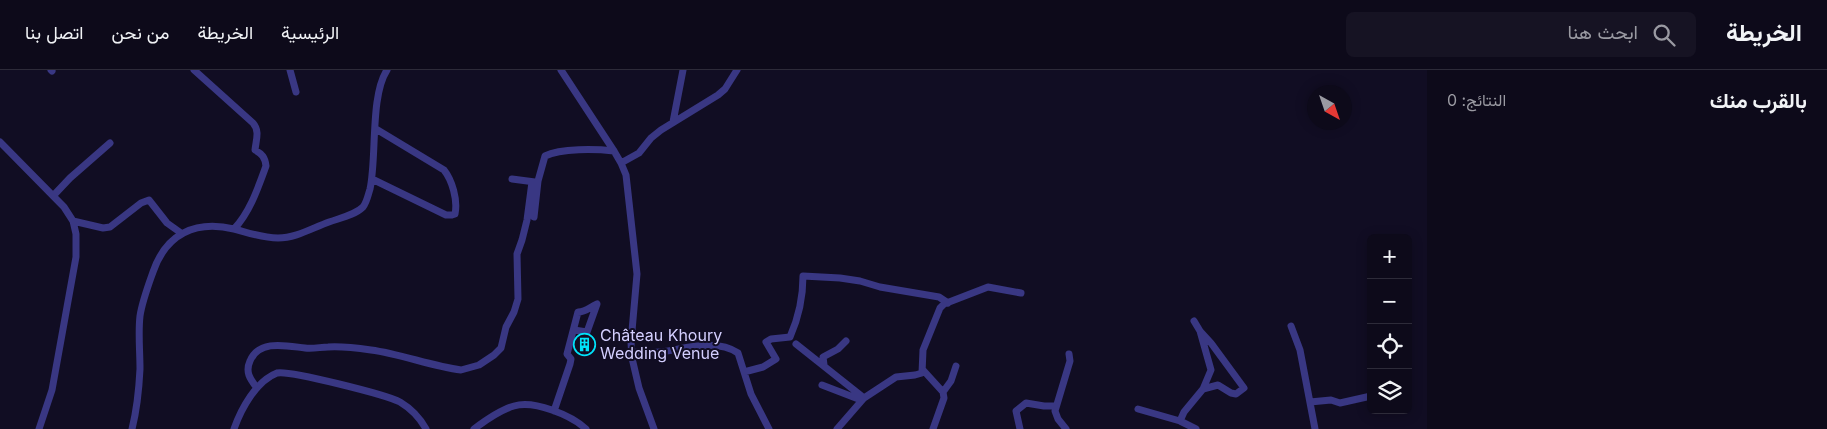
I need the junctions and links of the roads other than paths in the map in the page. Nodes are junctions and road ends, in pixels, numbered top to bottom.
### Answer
1 (194, 70) edge
2 (290, 70) edge
3 (387, 70) edge
4 (561, 70) edge
5 (683, 70) edge
6 (737, 70) edge
7 (296, 92) dead end
8 (673, 122) junction
9 (376, 128) junction
10 (0, 142) edge
11 (110, 143) dead end
12 (614, 152) junction
13 (622, 163) junction
14 (372, 179) junction
15 (512, 179) dead end
16 (535, 182) junction
17 (53, 196) junction
18 (534, 217) dead end
19 (73, 221) junction
20 (234, 229) junction
21 (181, 233) junction
22 (1022, 293) dead end
23 (948, 303) junction
24 (1194, 321) dead end
25 (1291, 326) dead end
26 (574, 330) dead end
27 (1200, 331) junction
28 (846, 341) dead end
29 (796, 344) dead end
30 (632, 352) junction
31 (1070, 354) dead end
32 (824, 365) junction
33 (956, 366) dead end
34 (565, 368) dead end
35 (923, 370) junction
36 (744, 372) junction
37 (822, 385) dead end
38 (257, 388) junction
39 (1203, 389) junction
40 (943, 392) junction
41 (1367, 397) edge
42 (862, 399) junction
43 (1310, 402) junction
44 (1056, 406) junction
45 (544, 407) junction
46 (1138, 410) dead end
47 (554, 411) junction
48 (1180, 421) junction
49 (39, 429) edge
50 (132, 429) edge
51 (234, 429) edge
52 (426, 429) edge
53 (474, 429) edge
54 (586, 429) edge
55 (654, 429) edge
56 (768, 429) edge
57 (837, 429) edge
58 (933, 429) edge
59 (1020, 429) edge
60 (1066, 429) edge
61 (1196, 429) edge
62 (1314, 429) edge

1 - 20 street
2 - 7 street
3 - 9 street
4 - 12 street
5 - 8 street
6 - 8 street
8 - 13 street
9 - 14 street
9 - 14 street
10 - 17 street
11 - 17 street
12 - 13 street
12 - 16 street
13 - 30 street
14 - 20 street
15 - 16 street
16 - 18 street
16 - 38 street
17 - 19 street
19 - 21 street
19 - 49 street
20 - 21 street
21 - 50 street
22 - 23 street
23 - 35 street
23 - 36 street
24 - 27 street
25 - 43 street
26 - 47 street
27 - 39 street
27 - 39 street
28 - 32 street
29 - 32 street
30 - 36 street
30 - 55 street
31 - 44 street
32 - 42 street
33 - 40 street
34 - 45 street
35 - 40 street
35 - 42 street
36 - 56 street
37 - 42 street
38 - 51 street
38 - 52 street
39 - 48 street
40 - 58 street
41 - 43 street
42 - 57 street
43 - 62 street
44 - 59 street
44 - 60 street
45 - 47 street
45 - 53 street
46 - 48 street
47 - 54 street
48 - 61 street

